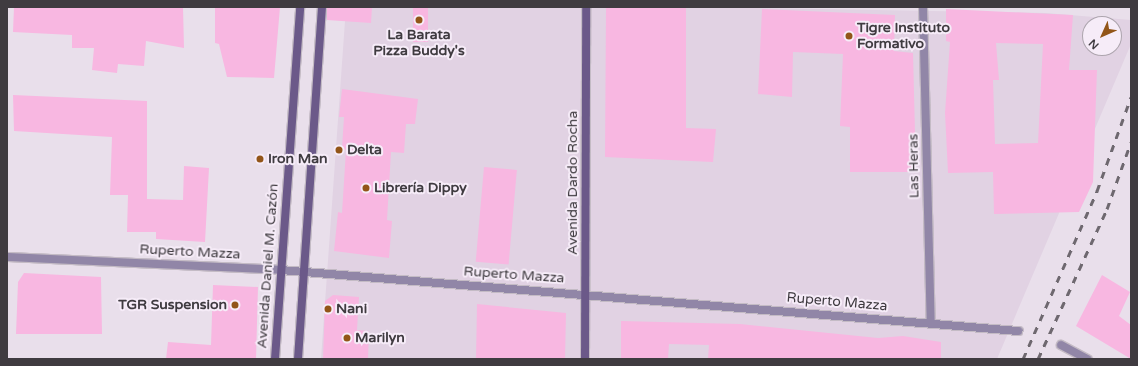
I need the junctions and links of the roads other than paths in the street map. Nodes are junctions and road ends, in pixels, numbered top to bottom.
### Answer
1 (300, 7) edge
2 (322, 7) edge
3 (586, 7) edge
4 (923, 7) edge
5 (7, 256) edge
6 (280, 270) junction
7 (304, 272) junction
8 (586, 293) junction
9 (931, 324) junction
10 (1018, 331) dead end
11 (1060, 345) dead end
12 (275, 359) edge
13 (298, 359) edge
14 (585, 359) edge
15 (1087, 359) edge

1 - 6 main road, Avenida Daniel M. Cazón
2 - 7 main road
3 - 8 main road, Avenida Dardo Rocha
4 - 9 street, Las Heras
5 - 6 street, Ruperto Mazza
6 - 7 street, Ruperto Mazza
6 - 12 main road, Avenida Daniel M. Cazón
7 - 8 street, Ruperto Mazza
7 - 13 main road
8 - 9 street, Ruperto Mazza
8 - 14 main road, Avenida Dardo Rocha
9 - 10 street, Ruperto Mazza
11 - 15 street

